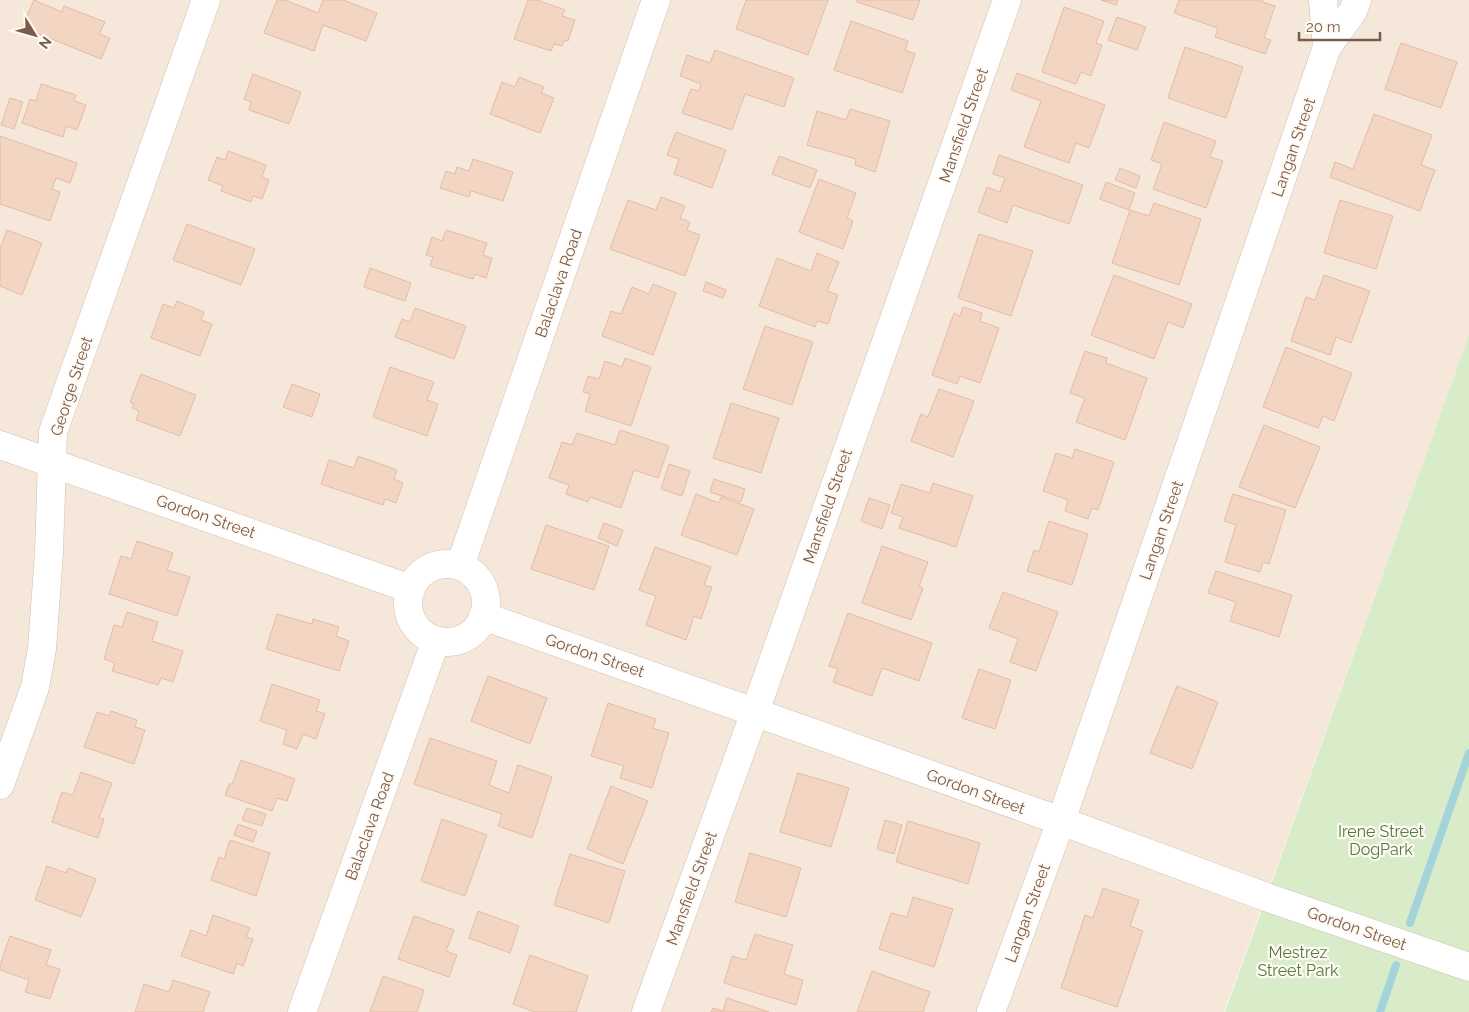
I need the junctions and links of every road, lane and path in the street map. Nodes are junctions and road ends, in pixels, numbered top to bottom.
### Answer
1 (206, 0) edge
2 (656, 0) edge
3 (1007, 0) edge
4 (1323, 0) edge
5 (1357, 0) edge
6 (1327, 47) junction
7 (0, 445) edge
8 (52, 462) junction
9 (460, 566) junction
10 (411, 589) junction
11 (483, 616) junction
12 (436, 640) junction
13 (755, 712) junction
14 (0, 785) edge
15 (1061, 820) junction
16 (1469, 967) edge
17 (302, 1012) edge
18 (646, 1012) edge
19 (991, 1012) edge

1 - 8 street, George Street
2 - 9 street, Balaclava Road
3 - 13 street, Mansfield Street
4 - 6 street, Langan Street
5 - 6 street, Langan Street
6 - 15 street, Langan Street
7 - 8 street, Gordon Street
8 - 10 street, Gordon Street
8 - 14 street, George Street
9 - 10 street
9 - 11 street
10 - 12 street
11 - 12 street
11 - 13 street, Gordon Street
12 - 17 street, Balaclava Road
13 - 15 street, Gordon Street
13 - 18 street, Mansfield Street
15 - 16 street, Gordon Street
15 - 19 street, Langan Street

